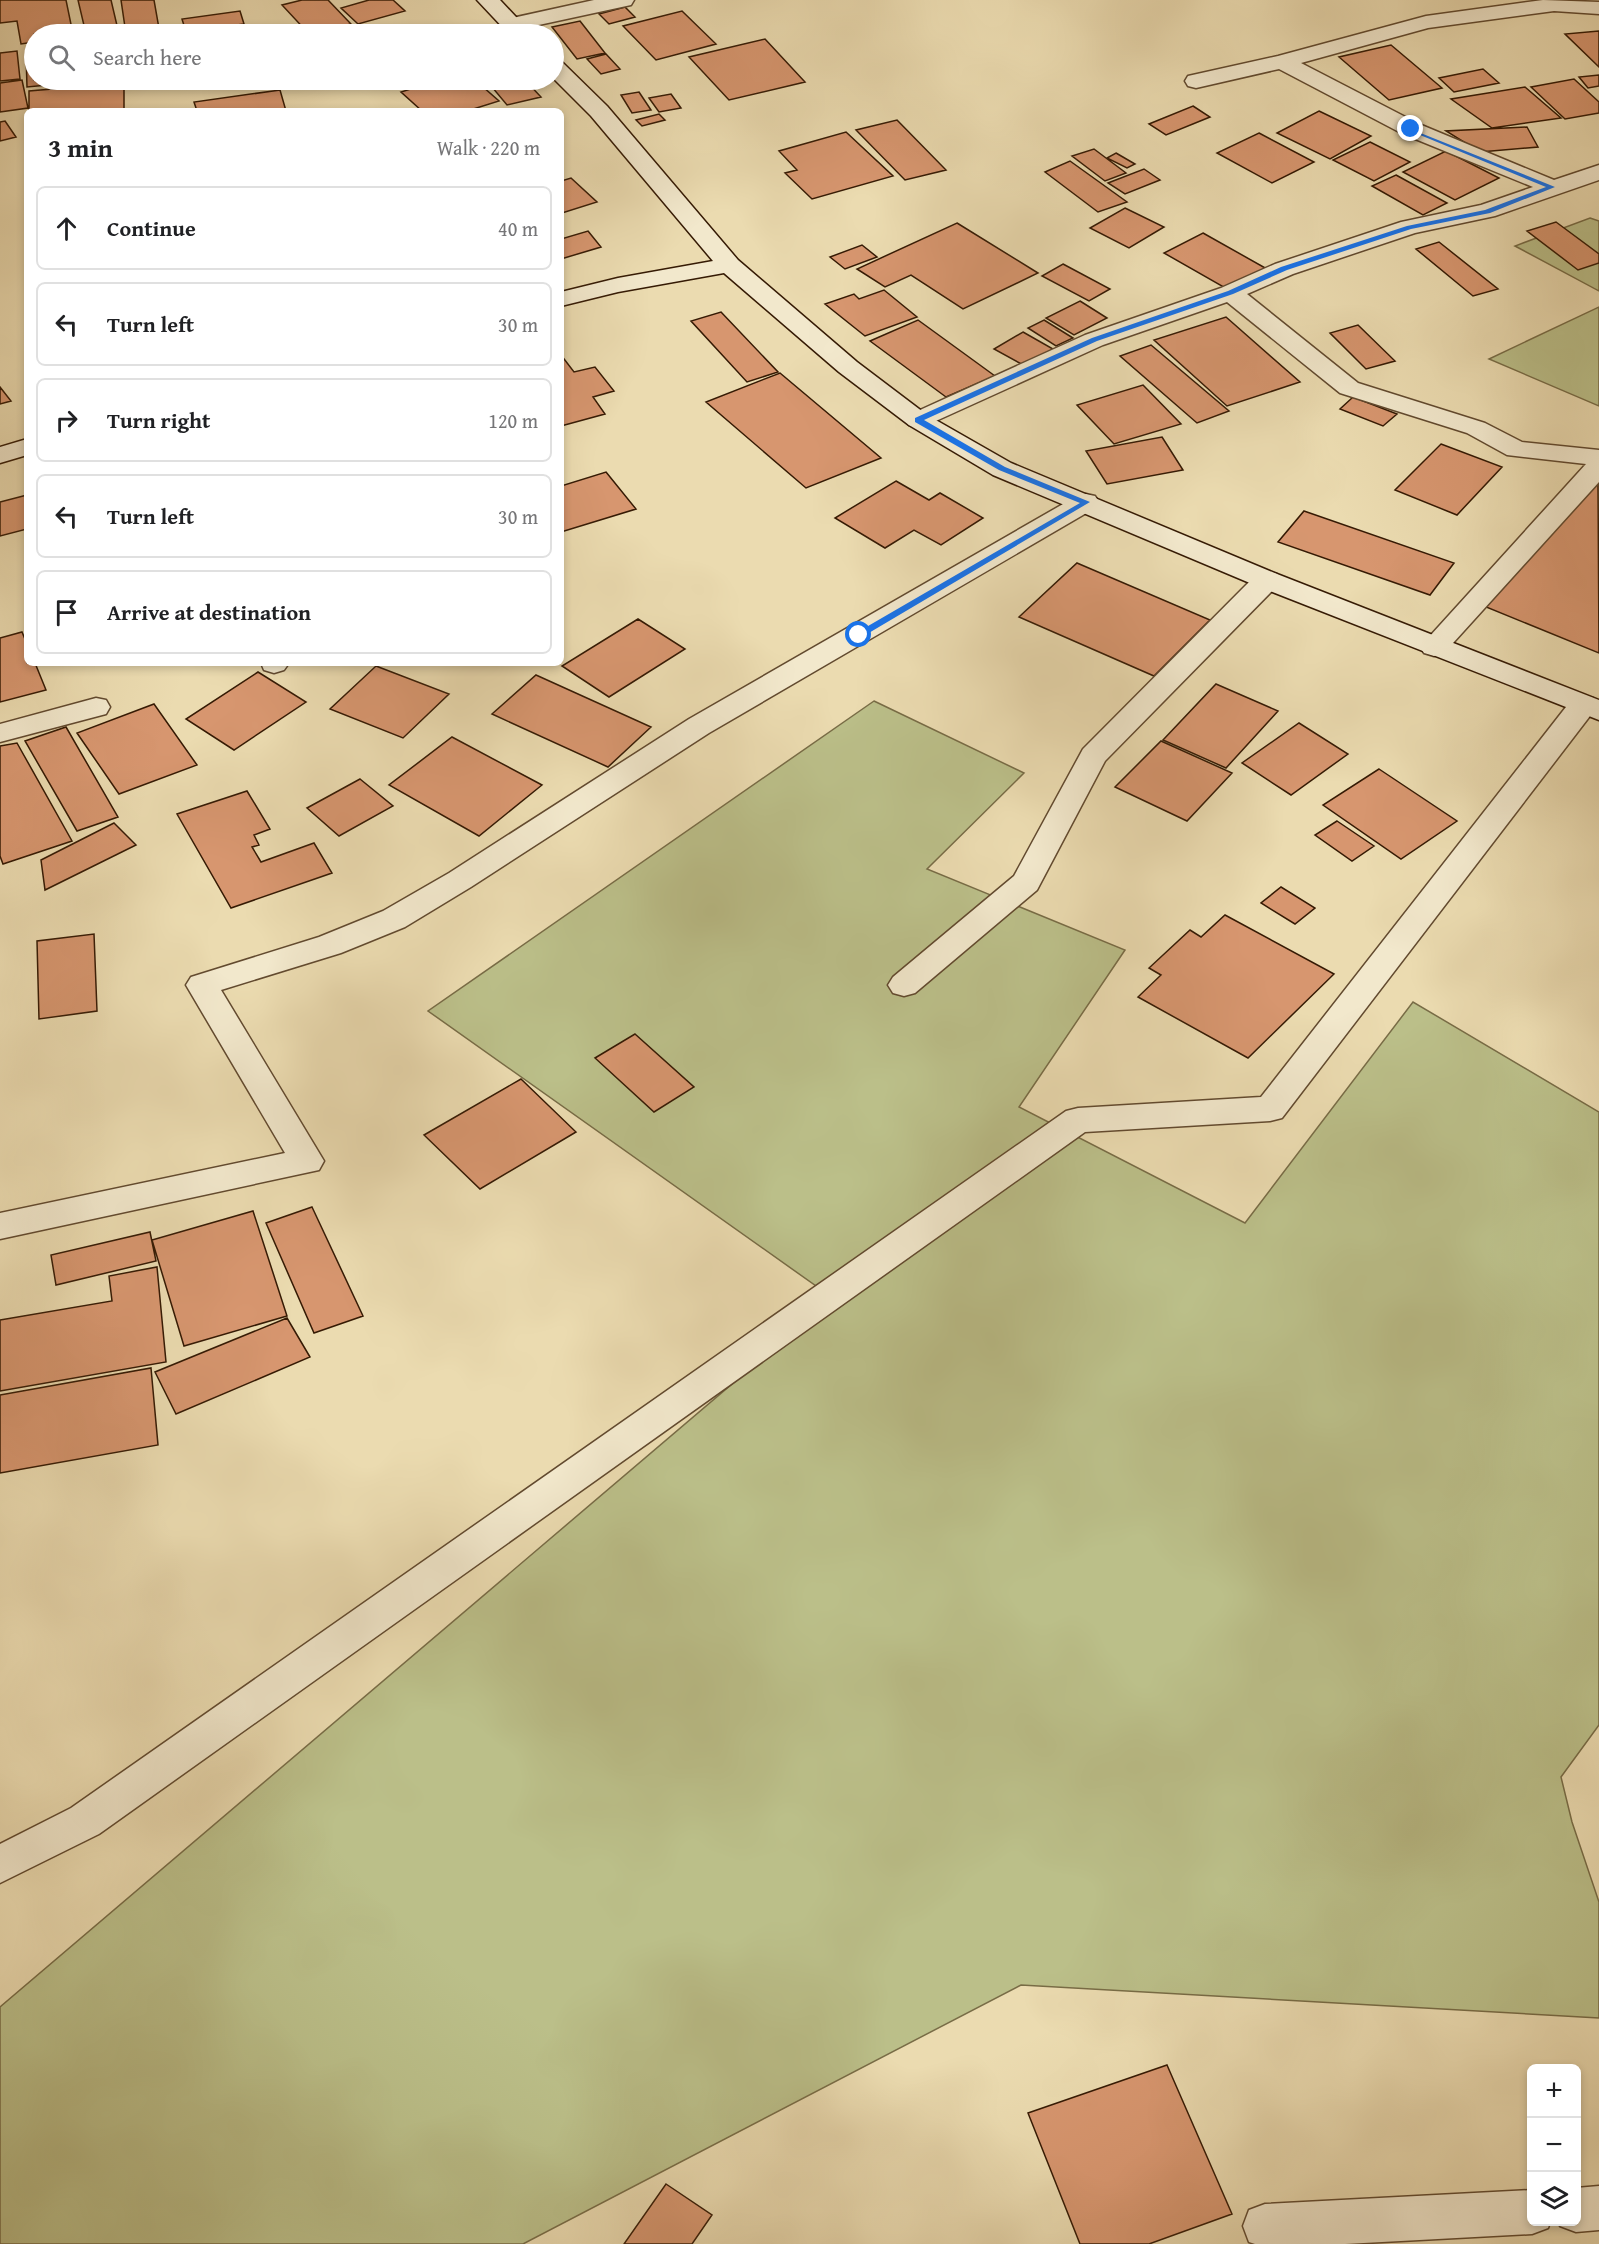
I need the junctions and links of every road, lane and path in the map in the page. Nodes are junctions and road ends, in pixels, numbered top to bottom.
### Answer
1 (488, 0) edge
2 (624, 0) edge
3 (1599, 8) edge
4 (510, 24) edge
5 (538, 24) edge
6 (1282, 62) junction
7 (564, 77) edge
8 (1196, 81) dead end
9 (1599, 172) edge
10 (1552, 187) junction
11 (729, 265) junction
12 (1230, 292) junction
13 (564, 298) edge
14 (918, 420) junction
15 (24, 448) edge
16 (0, 455) edge
17 (1599, 458) edge
18 (1599, 466) edge
19 (1086, 502) junction
20 (1267, 580) junction
21 (1434, 647) junction
22 (96, 707) dead end
23 (1591, 708) edge
24 (0, 733) edge
25 (904, 985) dead end
26 (0, 1226) edge
27 (0, 1864) edge
28 (1599, 2208) edge
29 (1581, 2210) edge
30 (1527, 2212) edge
31 (1265, 2226) dead end

1 - 4 street
2 - 5 street
3 - 6 street
6 - 8 street
6 - 10 street
7 - 11 street
9 - 10 street
10 - 12 street
11 - 13 street
11 - 14 street
12 - 14 street
12 - 17 street
14 - 19 street
15 - 16 street
18 - 21 street
19 - 20 street
19 - 26 street
20 - 21 street
20 - 25 street
21 - 23 street
22 - 24 street
23 - 27 street
28 - 29 street
30 - 31 street

